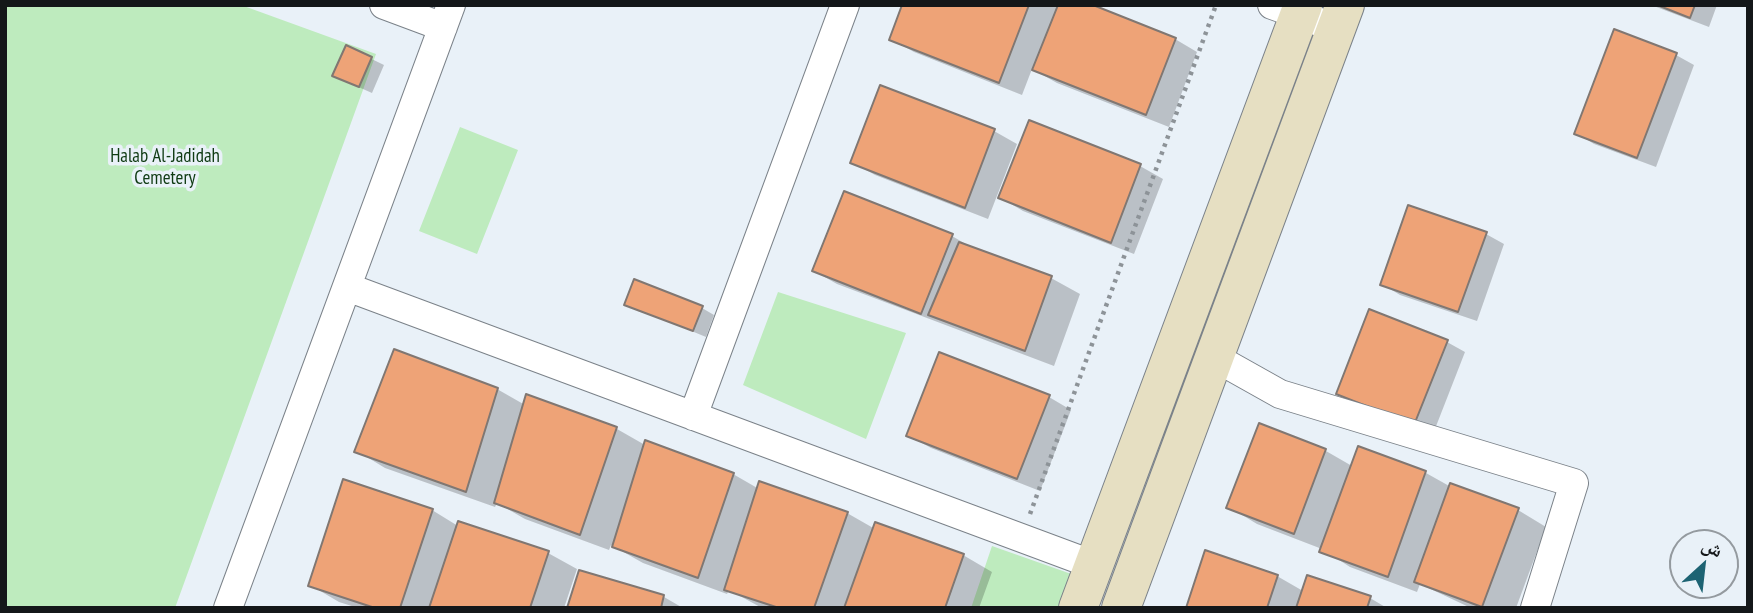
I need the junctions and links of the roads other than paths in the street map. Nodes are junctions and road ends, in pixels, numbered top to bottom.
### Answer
1 (384, 5) edge
2 (845, 5) edge
3 (1291, 9) edge
4 (447, 16) edge
5 (1340, 17) edge
6 (347, 287) junction
7 (1214, 357) junction
8 (693, 416) junction
9 (1094, 565) junction
10 (234, 606) edge
11 (1078, 608) edge
12 (1121, 608) edge
13 (1535, 608) edge

1 - 4 street
2 - 8 street
3 - 5 street
3 - 9 street
4 - 6 street
5 - 7 street
6 - 8 street
6 - 10 street
7 - 12 street
7 - 13 street
8 - 9 street
9 - 11 street

